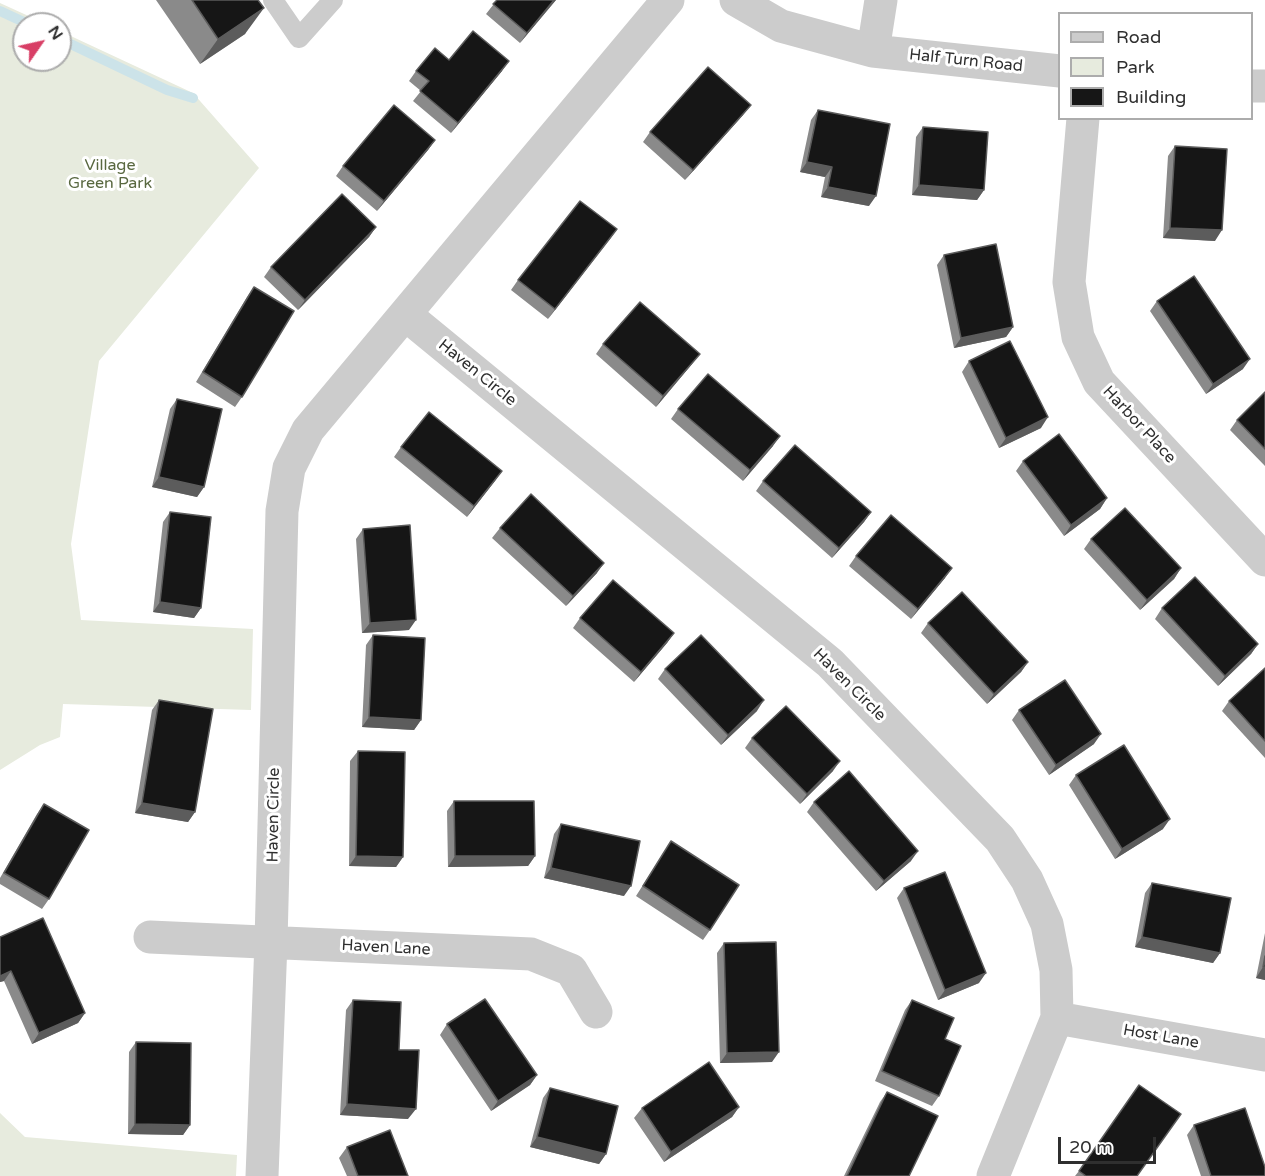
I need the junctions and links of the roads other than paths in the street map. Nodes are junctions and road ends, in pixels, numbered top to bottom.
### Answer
1 (273, 0) edge
2 (333, 0) edge
3 (668, 0) edge
4 (736, 0) edge
5 (881, 0) edge
6 (873, 51) junction
7 (1058, 71) edge
8 (1083, 120) edge
9 (406, 315) junction
10 (1265, 560) edge
11 (150, 937) dead end
12 (270, 942) junction
13 (596, 1012) dead end
14 (1057, 1018) junction
15 (1265, 1055) edge
16 (262, 1176) edge
17 (993, 1176) edge

1 - 2 lane
3 - 9 street, Haven Circle
4 - 6 street, Half Turn Road
5 - 6 street
6 - 7 street, Half Turn Road
8 - 10 street, Harbor Place
9 - 12 street, Haven Circle
9 - 14 street, Haven Circle
11 - 12 street, Haven Lane
12 - 13 street, Haven Lane
12 - 16 street, Haven Circle
14 - 15 street, Host Lane
14 - 17 street, Haven Circle

